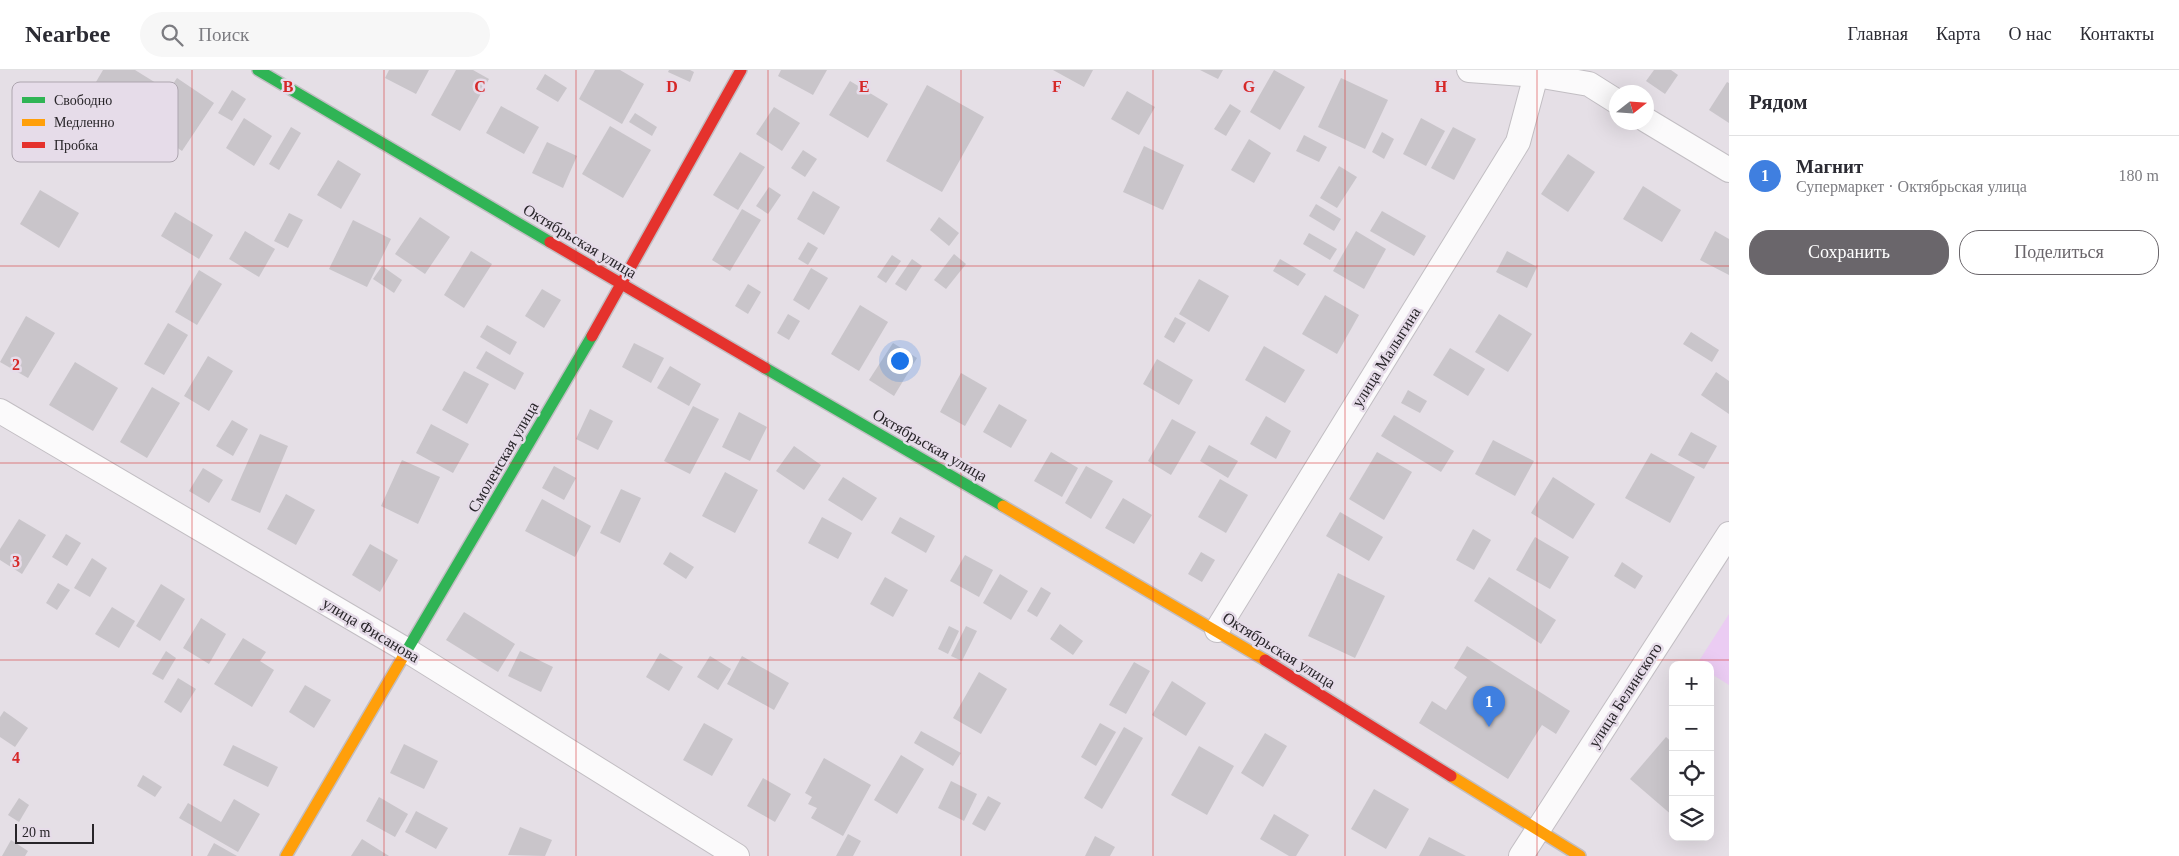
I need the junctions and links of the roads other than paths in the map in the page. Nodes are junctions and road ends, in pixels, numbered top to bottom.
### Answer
1 (258, 70) edge
2 (741, 70) edge
3 (1468, 70) edge
4 (1508, 72) edge
5 (1536, 75) junction
6 (1609, 97) edge
7 (1654, 125) edge
8 (1729, 170) edge
9 (622, 285) junction
10 (0, 411) edge
11 (1729, 534) edge
12 (1217, 630) junction
13 (408, 651) junction
14 (1538, 830) junction
15 (286, 856) edge
16 (737, 856) edge
17 (1521, 856) edge
18 (1580, 856) edge

1 - 9 street, Октябрьская улица
2 - 9 street, Смоленская улица
3 - 4 street
4 - 5 street
5 - 6 street
5 - 12 street, улица Малыгина
7 - 8 street
9 - 12 street, Октябрьская улица
9 - 13 street, Смоленская улица
10 - 13 street, улица Фисанова
11 - 14 street, улица Белинского
12 - 14 street, Октябрьская улица
13 - 15 street, Смоленская улица
13 - 16 street, улица Фисанова
14 - 17 street, улица Белинского
14 - 18 street, Октябрьская улица

